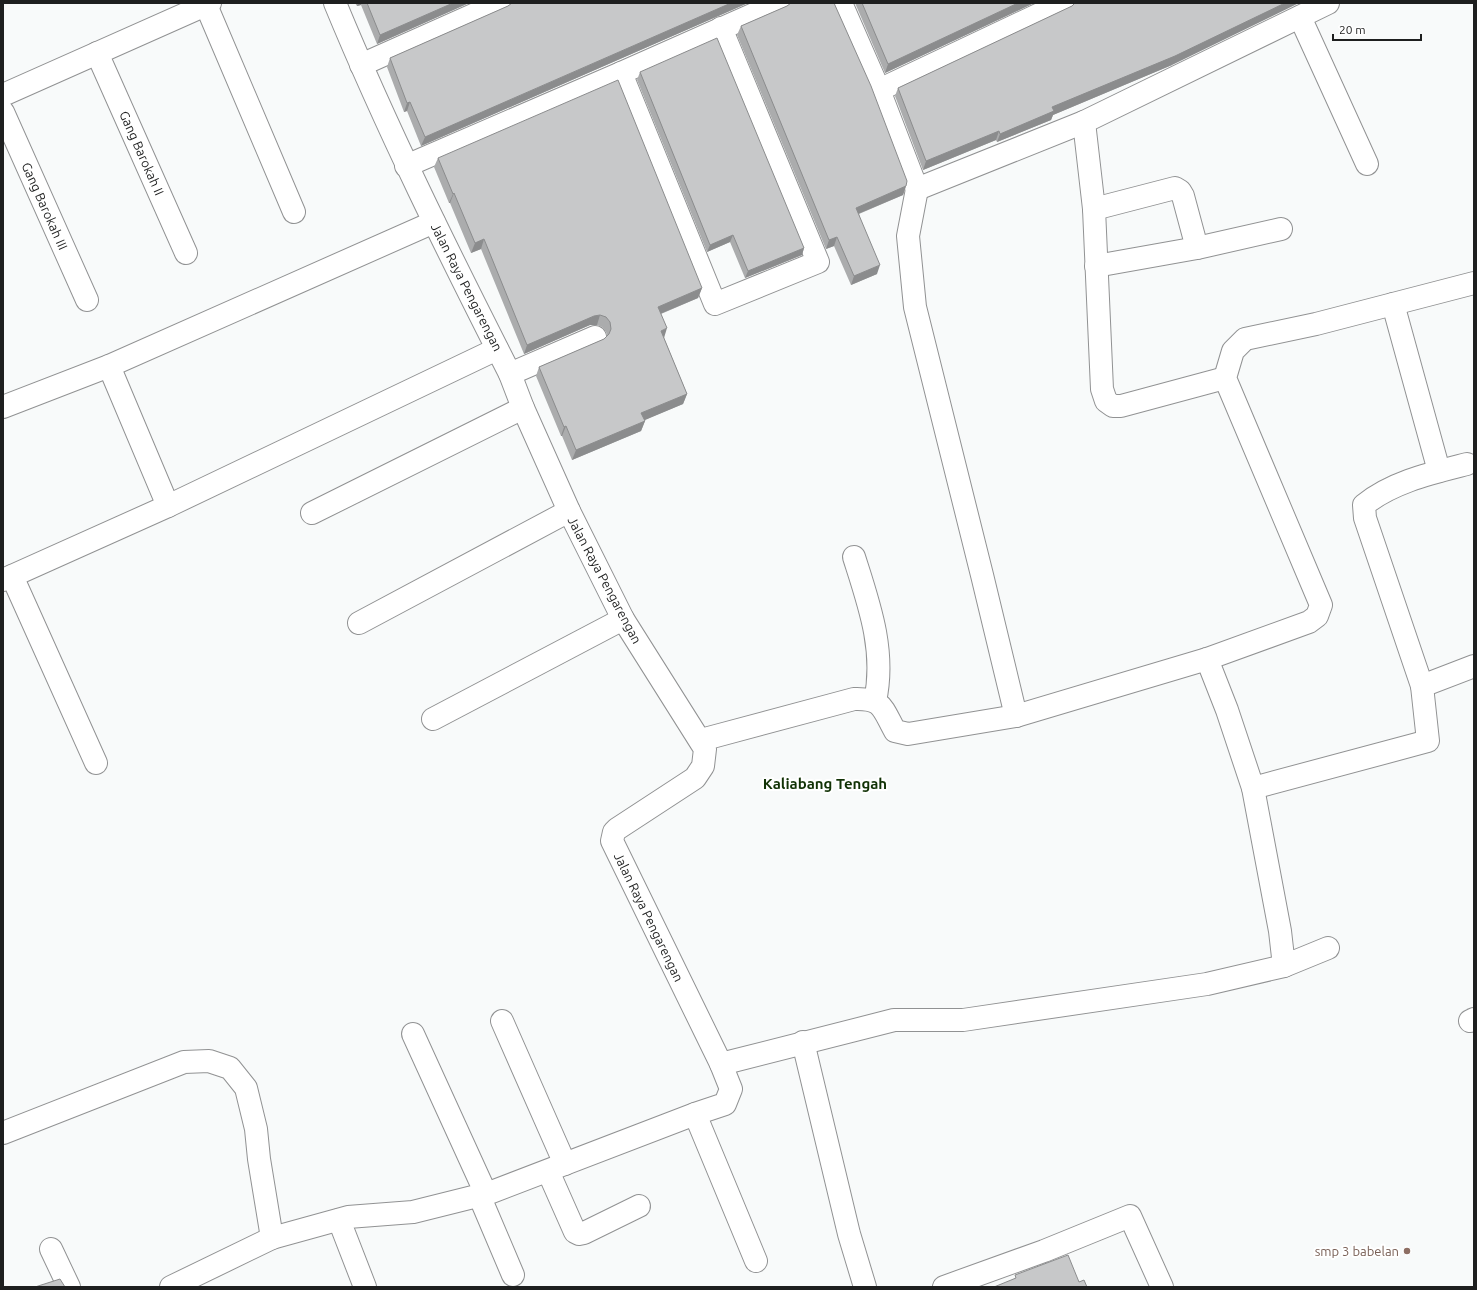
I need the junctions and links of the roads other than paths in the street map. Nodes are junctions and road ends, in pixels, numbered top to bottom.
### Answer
1 (335, 3) edge
2 (500, 3) edge
3 (779, 3) edge
4 (841, 3) edge
5 (1064, 3) edge
6 (1328, 3) edge
7 (208, 4) edge
8 (1300, 17) junction
9 (721, 28) junction
10 (97, 53) junction
11 (360, 65) junction
12 (621, 73) junction
13 (879, 90) junction
14 (3, 95) edge
15 (3, 112) edge
16 (1084, 122) junction
17 (1367, 164) dead end
18 (406, 166) junction
19 (917, 189) junction
20 (1094, 210) junction
21 (294, 212) dead end
22 (434, 222) junction
23 (1281, 229) dead end
24 (1197, 248) junction
25 (186, 253) dead end
26 (1096, 266) junction
27 (1474, 283) edge
28 (87, 300) dead end
29 (1393, 304) junction
30 (595, 337) dead end
31 (497, 349) junction
32 (109, 366) junction
33 (510, 374) junction
34 (1225, 378) junction
35 (3, 407) edge
36 (523, 408) junction
37 (1467, 464) dead end
38 (1439, 472) junction
39 (168, 506) junction
40 (569, 511) junction
41 (312, 514) dead end
42 (854, 557) dead end
43 (8, 578) edge
44 (623, 619) junction
45 (359, 623) dead end
46 (1206, 659) junction
47 (1474, 666) edge
48 (1422, 686) junction
49 (875, 701) junction
50 (1016, 716) junction
51 (433, 719) dead end
52 (701, 740) junction
53 (96, 763) dead end
54 (1253, 788) junction
55 (1328, 948) dead end
56 (1284, 966) junction
57 (502, 1021) dead end
58 (414, 1034) dead end
59 (803, 1042) junction
60 (721, 1064) junction
61 (695, 1114) junction
62 (3, 1133) edge
63 (556, 1167) junction
64 (483, 1194) junction
65 (639, 1206) dead end
66 (339, 1220) junction
67 (272, 1238) junction
68 (52, 1249) dead end
69 (756, 1261) dead end
70 (513, 1275) dead end
71 (69, 1287) edge
72 (171, 1287) edge
73 (365, 1287) edge
74 (865, 1287) edge
75 (944, 1287) edge
76 (1162, 1287) edge

1 - 11 street, Jalan Raya Pengarengan
2 - 11 street
3 - 9 street
4 - 13 street
5 - 13 street
6 - 8 street
7 - 10 street
7 - 21 street
8 - 16 street
8 - 17 street
9 - 12 street
9 - 12 street
10 - 14 street
10 - 25 street, Gang Barokah II
11 - 18 street, Jalan Raya Pengarengan
12 - 18 street
13 - 19 street
15 - 28 street, Gang Barokah III
16 - 19 street
16 - 20 street
18 - 22 street, Jalan Raya Pengarengan
19 - 50 street
20 - 24 street
20 - 26 street
22 - 31 street, Jalan Raya Pengarengan
22 - 32 street
23 - 24 street
24 - 26 street
26 - 34 street
27 - 29 street
29 - 34 street
29 - 38 street
30 - 33 street
31 - 33 street, Jalan Raya Pengarengan
31 - 39 street
32 - 35 street
32 - 39 street
33 - 36 street, Jalan Raya Pengarengan
34 - 46 street
36 - 40 street, Jalan Raya Pengarengan
36 - 41 street
37 - 38 street
38 - 48 street
39 - 43 street
40 - 44 street, Jalan Raya Pengarengan
40 - 45 street
42 - 49 street
43 - 53 street
44 - 51 street
44 - 52 street, Jalan Raya Pengarengan
46 - 50 street
46 - 54 street
47 - 48 street
48 - 54 street
49 - 50 street
49 - 52 street
52 - 60 street, Jalan Raya Pengarengan
54 - 56 street
55 - 56 street
56 - 59 street
57 - 63 street
58 - 64 street
59 - 60 street
59 - 74 street
60 - 61 street, Jalan Raya Pengarengan
61 - 63 street, Jalan Raya Pengarengan
61 - 69 street
62 - 67 street
63 - 64 street, Jalan Raya Pengarengan
63 - 65 street
64 - 66 street, Jalan Raya Pengarengan
64 - 70 street
66 - 67 street, Jalan Raya Pengarengan
66 - 73 street
67 - 72 street, Jalan Raya Pengarengan
68 - 71 street
75 - 76 street

